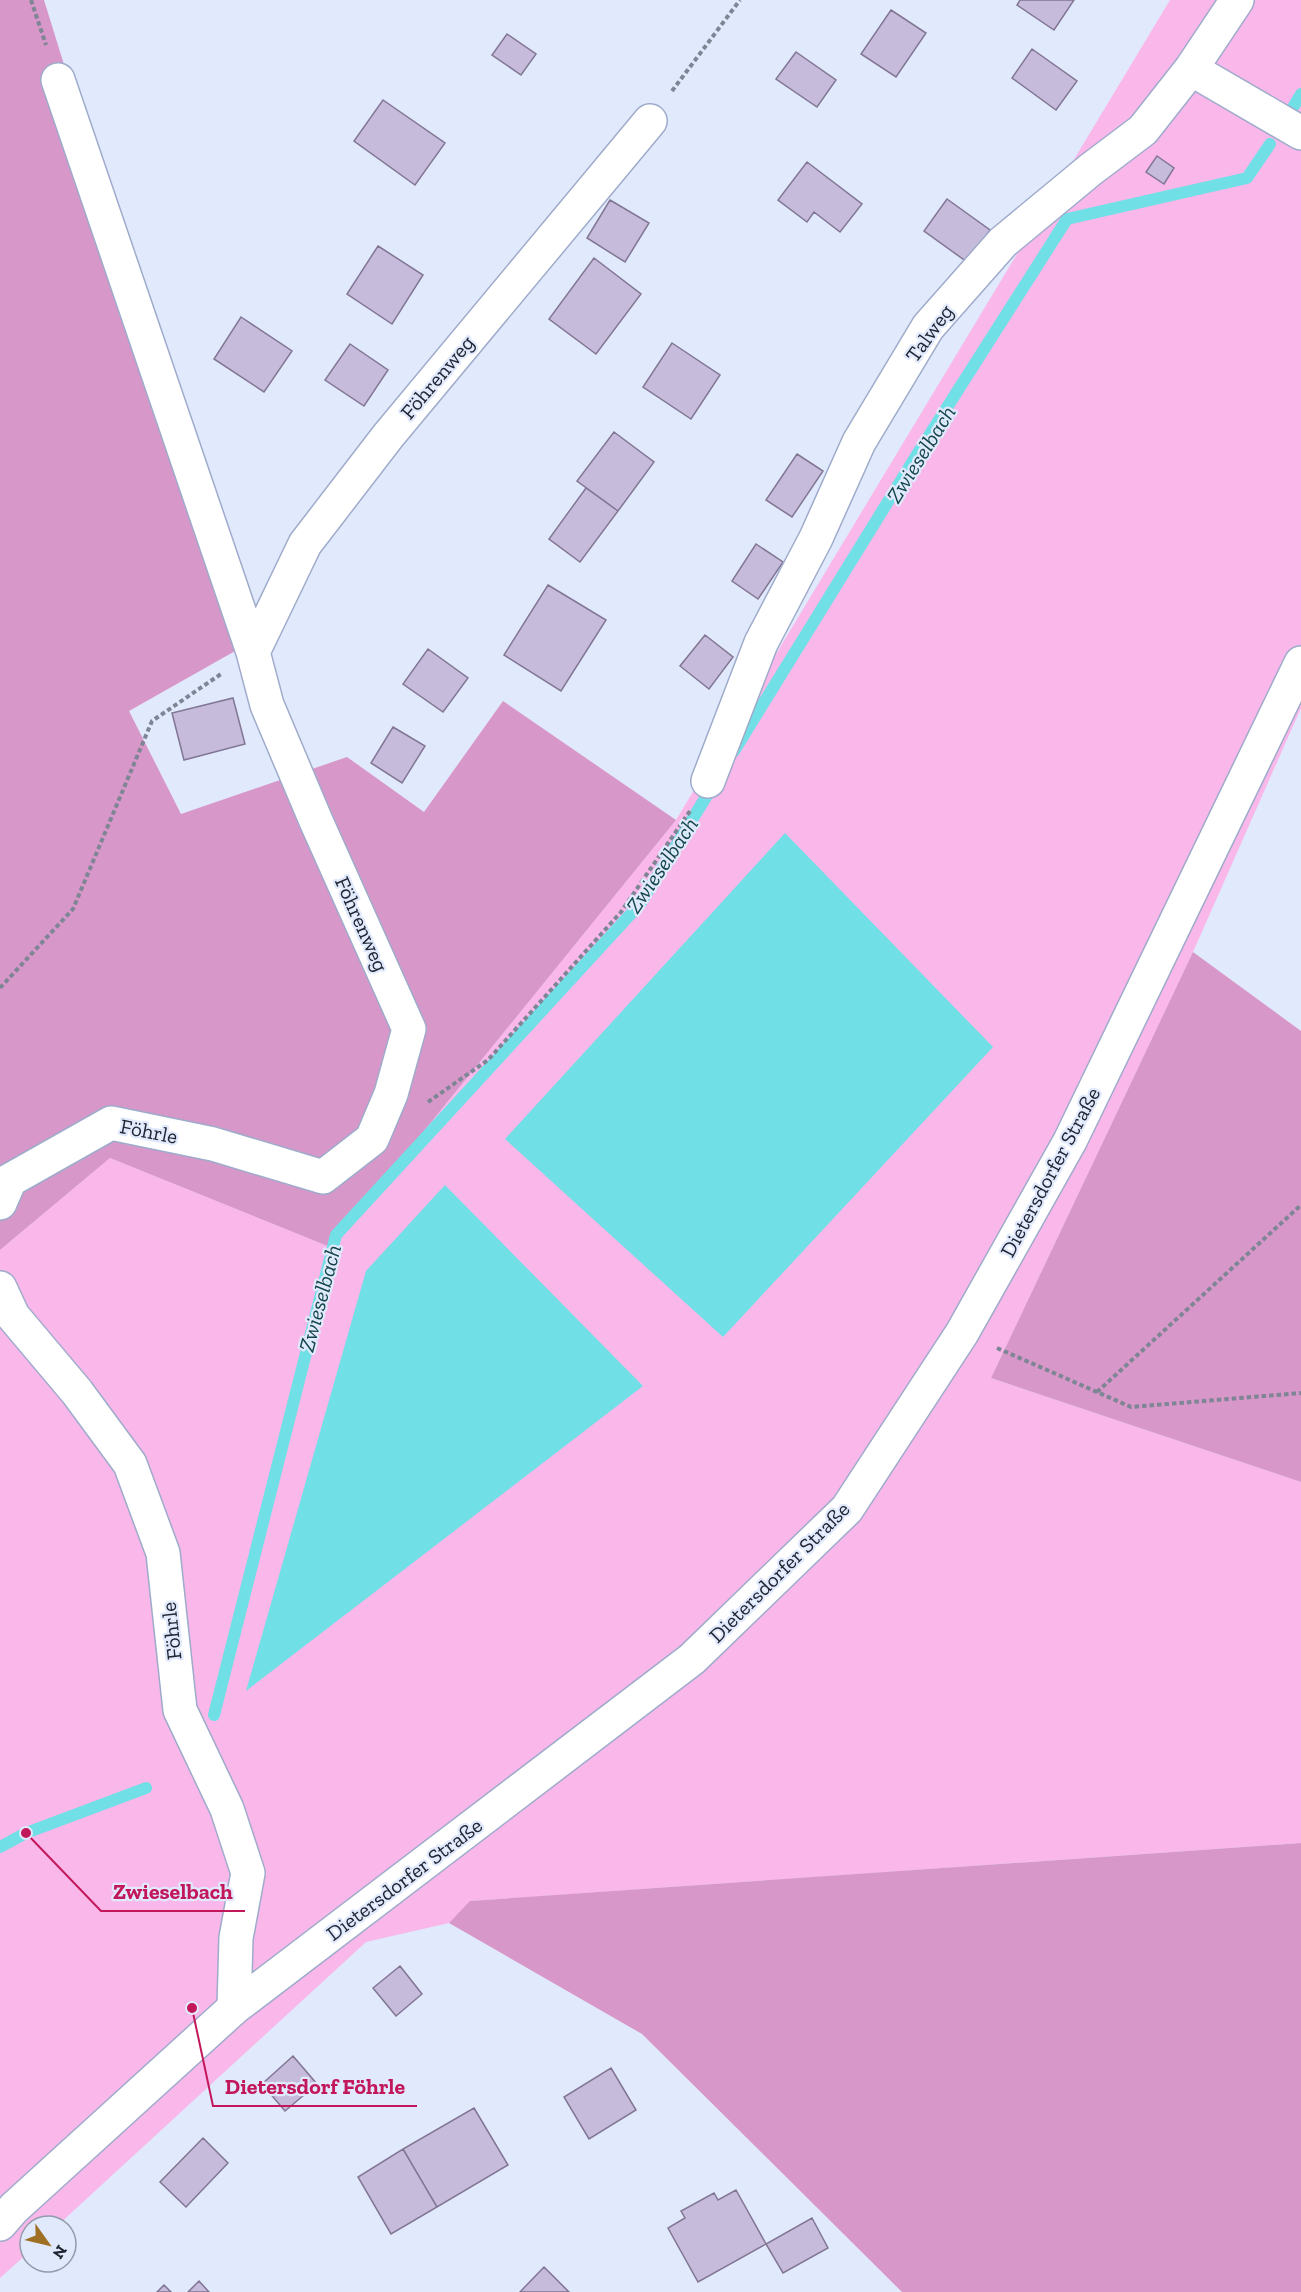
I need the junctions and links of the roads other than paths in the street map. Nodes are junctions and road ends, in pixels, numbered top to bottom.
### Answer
1 (1238, 0) edge
2 (1191, 69) junction
3 (58, 80) road end
4 (650, 121) road end
5 (1301, 133) edge
6 (254, 652) junction
7 (1301, 663) edge
8 (708, 781) road end
9 (323, 1177) joint
10 (0, 1203) edge
11 (0, 1288) edge
12 (234, 2008) junction
13 (0, 2224) edge

1 - 2 street, Talweg
2 - 5 street
2 - 8 street, Talweg
3 - 6 street, Föhrenweg
4 - 6 street, Föhrenweg
6 - 9 street, Föhrenweg
7 - 12 street, Dietersdorfer Straße
9 - 10 street, Föhrle
11 - 12 street, Föhrle
12 - 13 street, Dietersdorfer Straße

